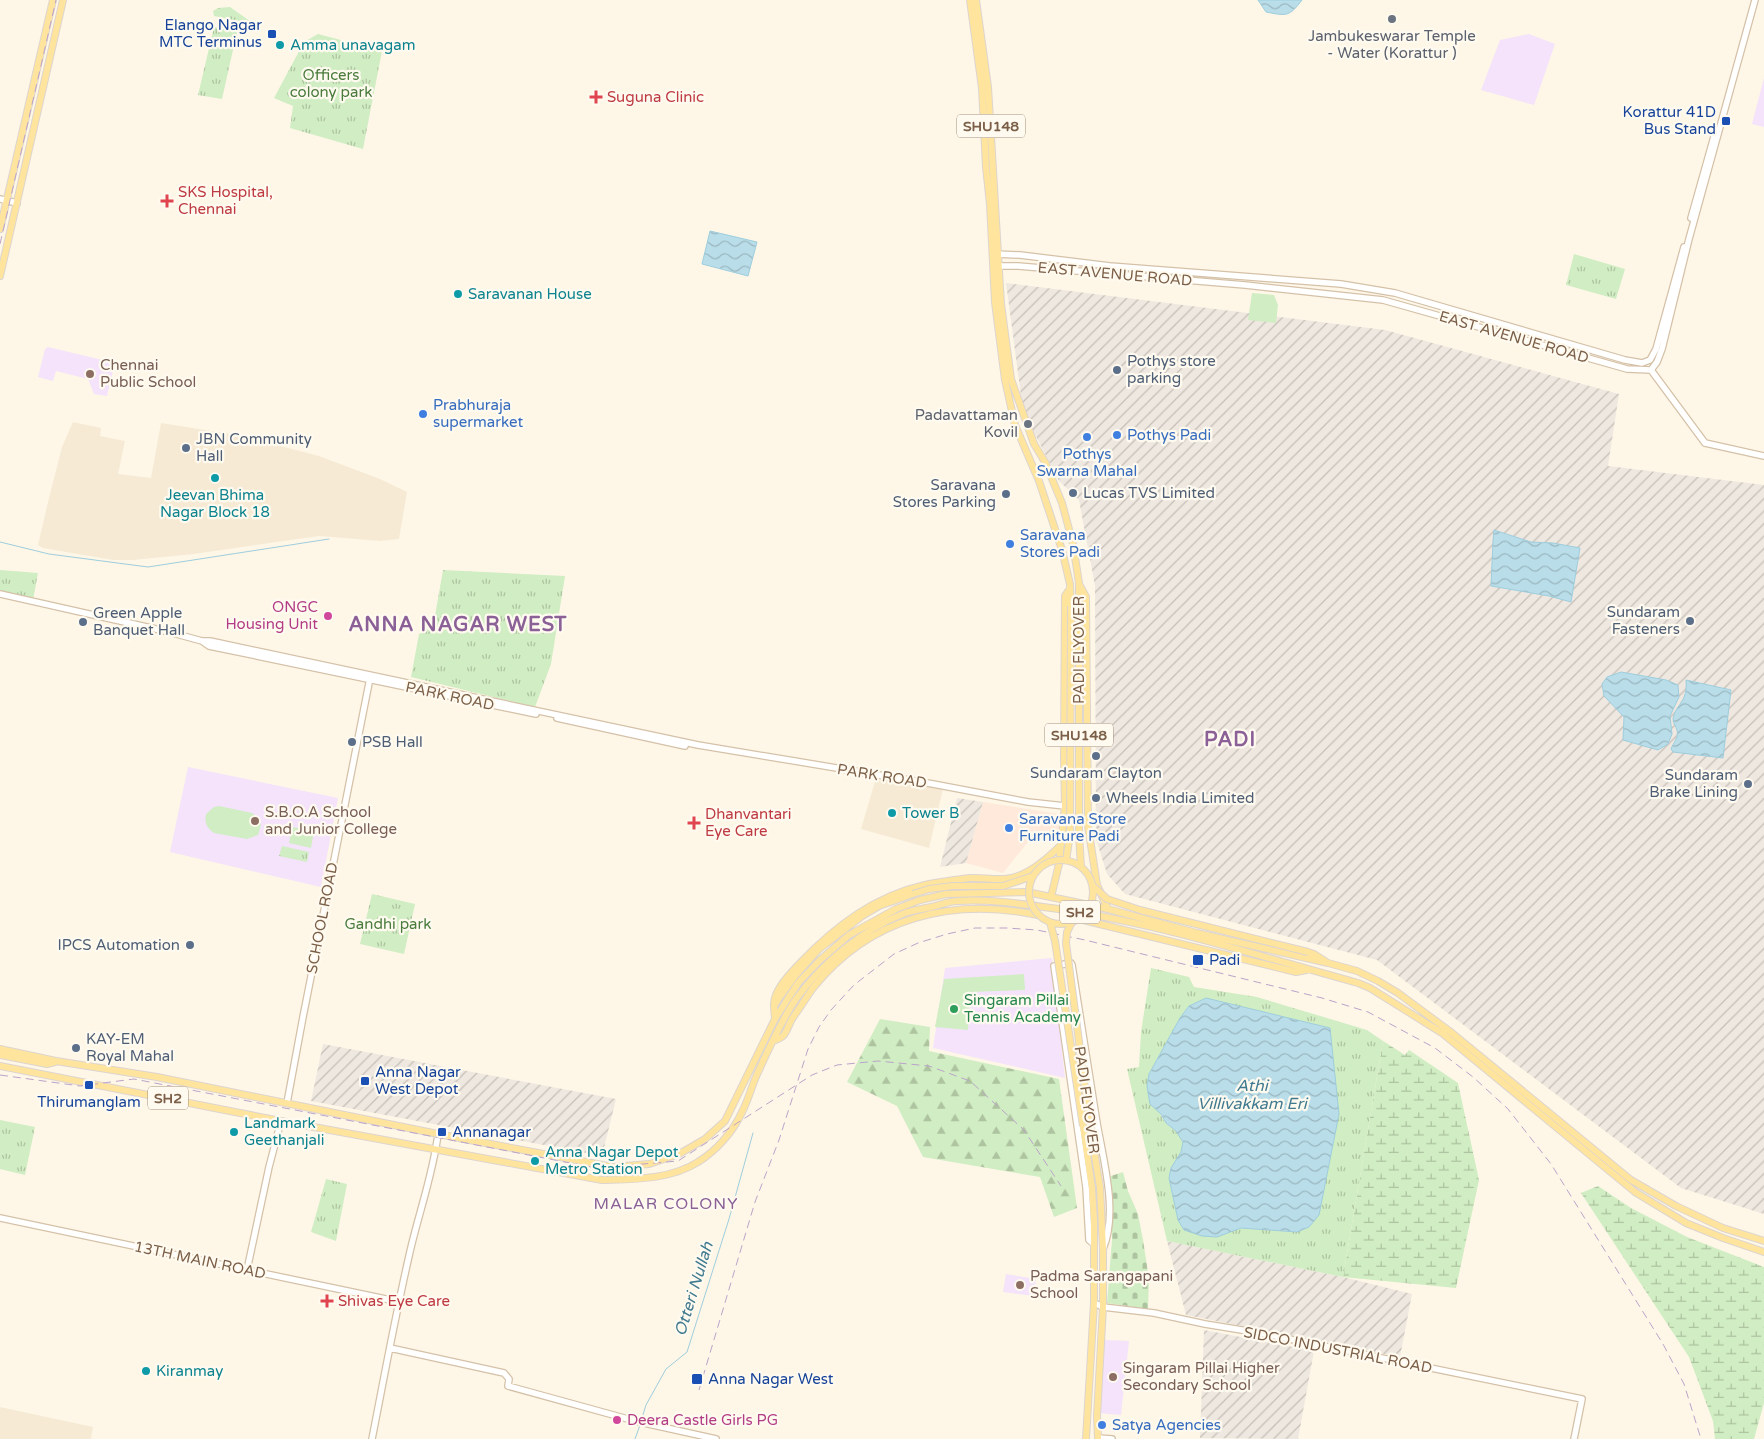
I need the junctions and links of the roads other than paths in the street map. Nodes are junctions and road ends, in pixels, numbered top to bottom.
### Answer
1 (53, 0) edge
2 (63, 0) edge
3 (970, 0) edge
4 (976, 0) edge
5 (1751, 0) edge
6 (1755, 0) edge
7 (3, 200) edge
8 (17, 202) junction
9 (0, 229) edge
10 (996, 254) junction
11 (996, 266) junction
12 (0, 276) edge
13 (1625, 360) junction
14 (1623, 368) junction
15 (1651, 370) junction
16 (1764, 456) edge
17 (1079, 583) junction
18 (1070, 589) junction
19 (0, 594) edge
20 (370, 677) junction
21 (1065, 806) junction
22 (1064, 824) junction
23 (1088, 826) junction
24 (1061, 844) junction
25 (1066, 861) junction
26 (1081, 867) junction
27 (1033, 876) junction
28 (991, 878) junction
29 (1092, 885) junction
30 (990, 893) junction
31 (1051, 897) junction
32 (1108, 909) junction
33 (1038, 915) junction
34 (1079, 918) junction
35 (1050, 922) junction
36 (1072, 922) junction
37 (1328, 963) junction
38 (1307, 970) junction
39 (774, 1006) junction
40 (775, 1019) junction
41 (773, 1041) junction
42 (0, 1049) edge
43 (0, 1055) edge
44 (56, 1061) junction
45 (0, 1064) edge
46 (287, 1103) junction
47 (282, 1121) junction
48 (438, 1134) junction
49 (436, 1149) junction
50 (0, 1218) edge
51 (1764, 1241) edge
52 (1094, 1244) junction
53 (1103, 1249) junction
54 (1764, 1252) edge
55 (247, 1270) junction
56 (400, 1302) junction
57 (1094, 1303) junction
58 (1103, 1307) junction
59 (390, 1348) junction
60 (1098, 1438) edge
61 (372, 1439) edge
62 (716, 1439) edge
63 (1086, 1439) edge
64 (1112, 1439) edge
65 (1574, 1439) edge

1 - 7 main road
2 - 8 main road
3 - 10 main road, SHU148
4 - 10 main road, SHU148
5 - 13 street, EAST AVENUE ROAD
6 - 15 street
7 - 8 street
7 - 9 main road
8 - 12 main road
10 - 11 main road, SHU148
10 - 13 street, EAST AVENUE ROAD
11 - 14 street, EAST AVENUE ROAD
11 - 17 main road, SHU148
11 - 18 main road, SHU148
13 - 14 street
14 - 15 street, EAST AVENUE ROAD
15 - 16 street
17 - 23 main road
17 - 26 main road, PADI FLYOVER / SHU148, bridge
18 - 21 main road
18 - 25 main road, PADI FLYOVER / SHU148, bridge
19 - 20 street, PARK ROAD
20 - 21 street, PARK ROAD
20 - 46 street, SCHOOL ROAD
21 - 22 main road
22 - 23 main road
22 - 24 main road
23 - 32 main road
24 - 28 main road
24 - 31 main road
25 - 26 main road, bridge
25 - 27 main road, bridge
26 - 29 main road, PADI FLYOVER / SHU148, bridge
27 - 33 main road, bridge
27 - 39 main road, bridge
28 - 30 main road
28 - 39 main road
29 - 34 main road, bridge
29 - 37 main road, PADI FLYOVER, bridge
30 - 31 main road, SH2
30 - 40 main road, SH2
31 - 32 main road, SH2
32 - 37 main road, SH2
33 - 35 main road, bridge
33 - 41 main road
34 - 36 main road, bridge
34 - 38 main road
35 - 36 main road, bridge
35 - 52 main road, PADI FLYOVER, bridge
36 - 53 main road, PADI FLYOVER, bridge
37 - 51 main road, SH2
38 - 41 main road, SH2
38 - 54 main road, SH2
39 - 40 main road
40 - 48 main road, SH2
41 - 49 main road, SH2
42 - 44 main road
43 - 44 main road, SH2
44 - 46 main road, SH2
45 - 47 main road, SH2
46 - 48 main road, SH2
47 - 49 main road, SH2
47 - 55 street
48 - 49 street
49 - 56 street
50 - 55 street, 13TH MAIN ROAD
52 - 53 street
52 - 57 main road, PADI FLYOVER
53 - 58 main road, PADI FLYOVER
55 - 56 street, 13TH MAIN ROAD
56 - 59 street
57 - 58 street, SIDCO INDUSTRIAL ROAD
57 - 63 main road, PADI FLYOVER
58 - 60 main road, PADI FLYOVER
58 - 65 street, SIDCO INDUSTRIAL ROAD
59 - 61 street
59 - 62 street
60 - 64 street

